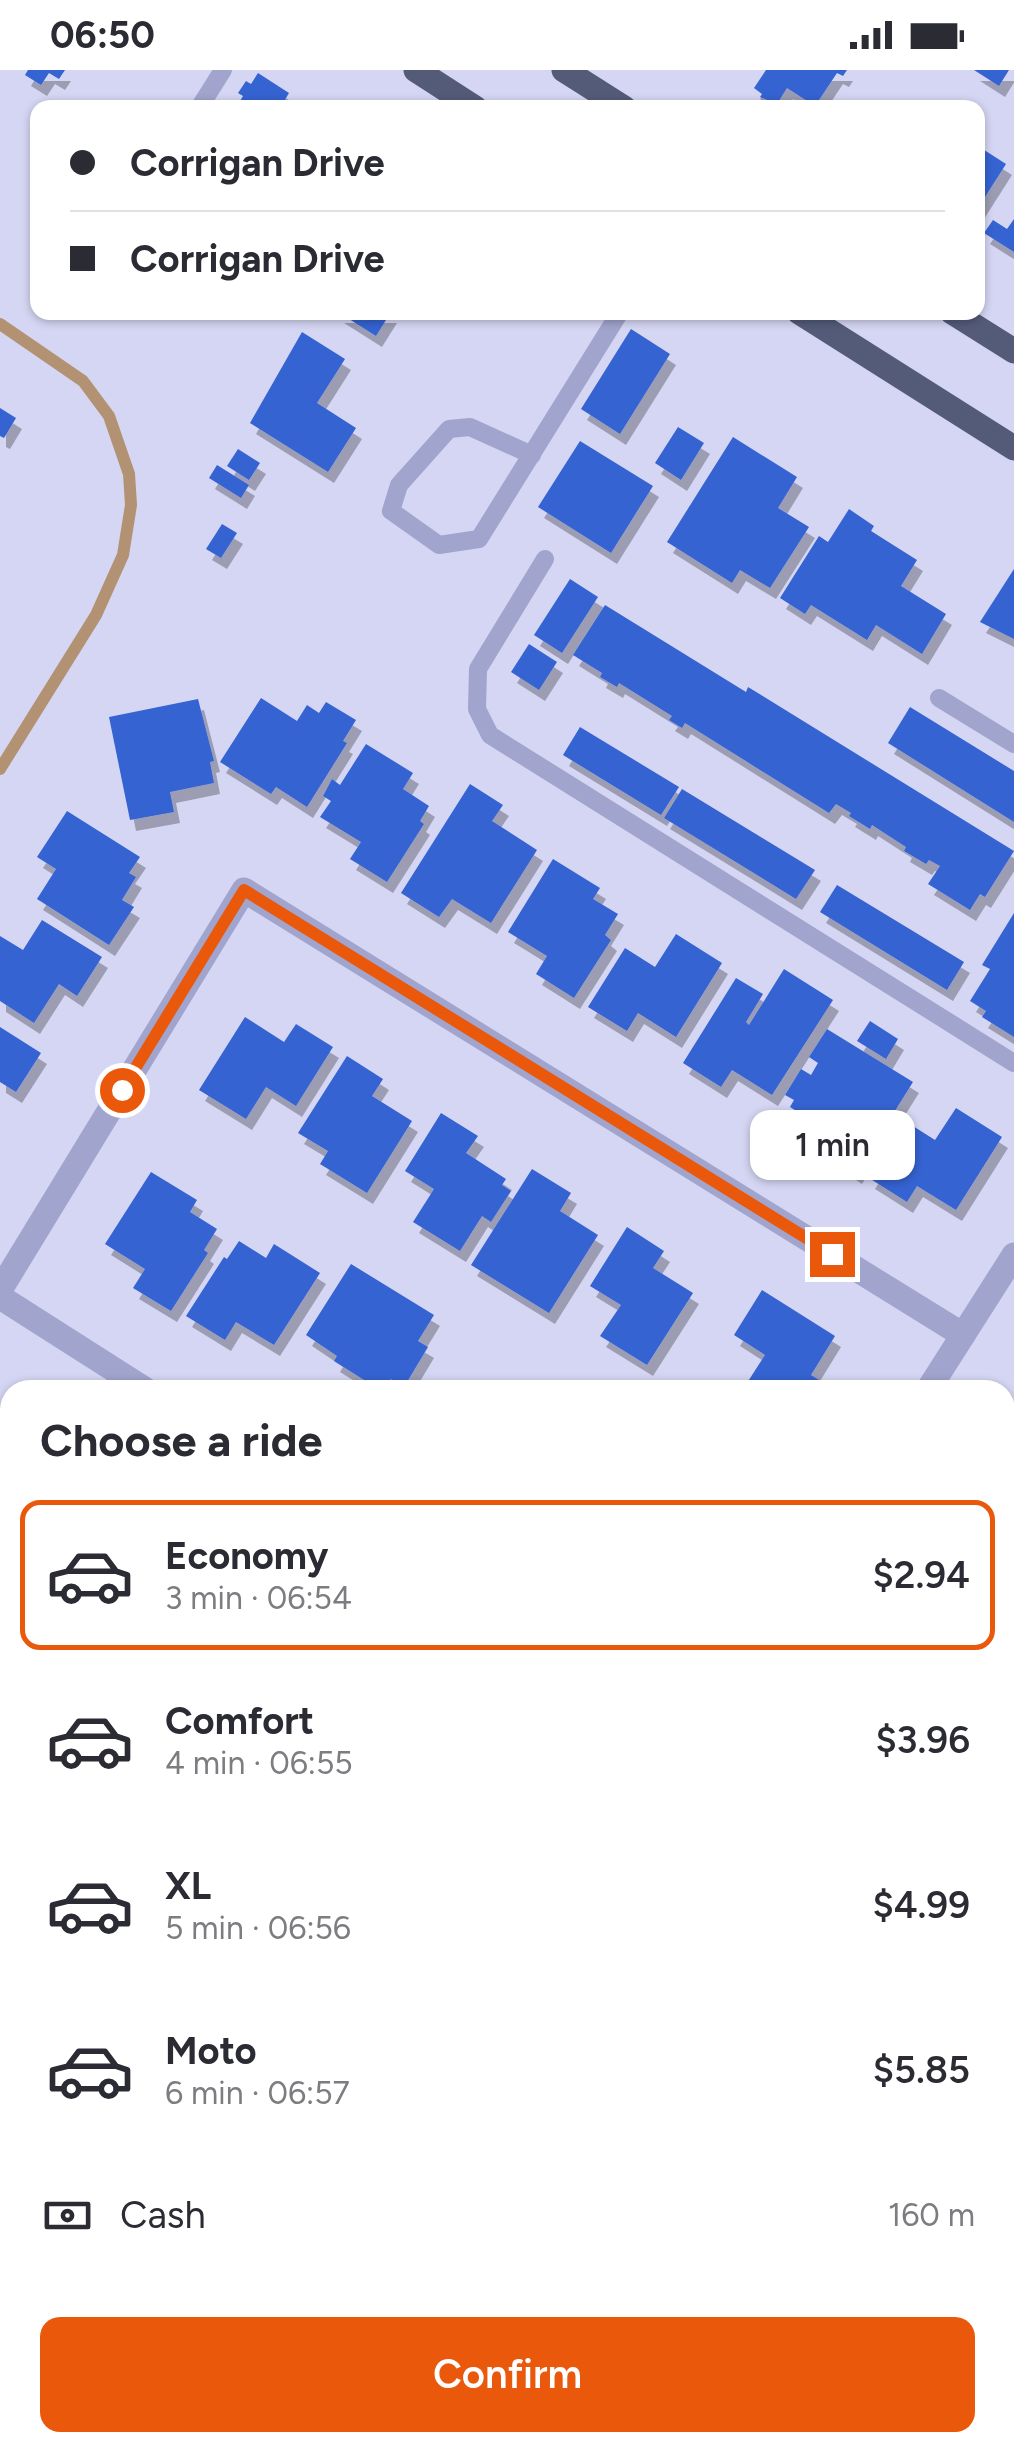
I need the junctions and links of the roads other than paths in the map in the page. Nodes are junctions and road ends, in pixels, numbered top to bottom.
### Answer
1 (223, 70) edge
2 (416, 70) edge
3 (564, 70) edge
4 (204, 100) edge
5 (463, 100) edge
6 (611, 100) edge
7 (615, 320) edge
8 (812, 320) edge
9 (965, 320) edge
10 (1014, 351) edge
11 (1014, 448) edge
12 (532, 455) junction
13 (545, 558) dead end
14 (939, 698) dead end
15 (1014, 744) edge
16 (1014, 1063) edge
17 (1014, 1255) edge
18 (0, 1294) edge
19 (963, 1335) junction
20 (131, 1380) edge
21 (934, 1380) edge

1 - 4 lane
2 - 5 main road
3 - 6 main road
7 - 12 lane
8 - 11 main road
9 - 10 main road
12 - 12 lane
13 - 16 lane
14 - 15 lane
17 - 19 street
18 - 19 street
18 - 20 street
19 - 21 street

